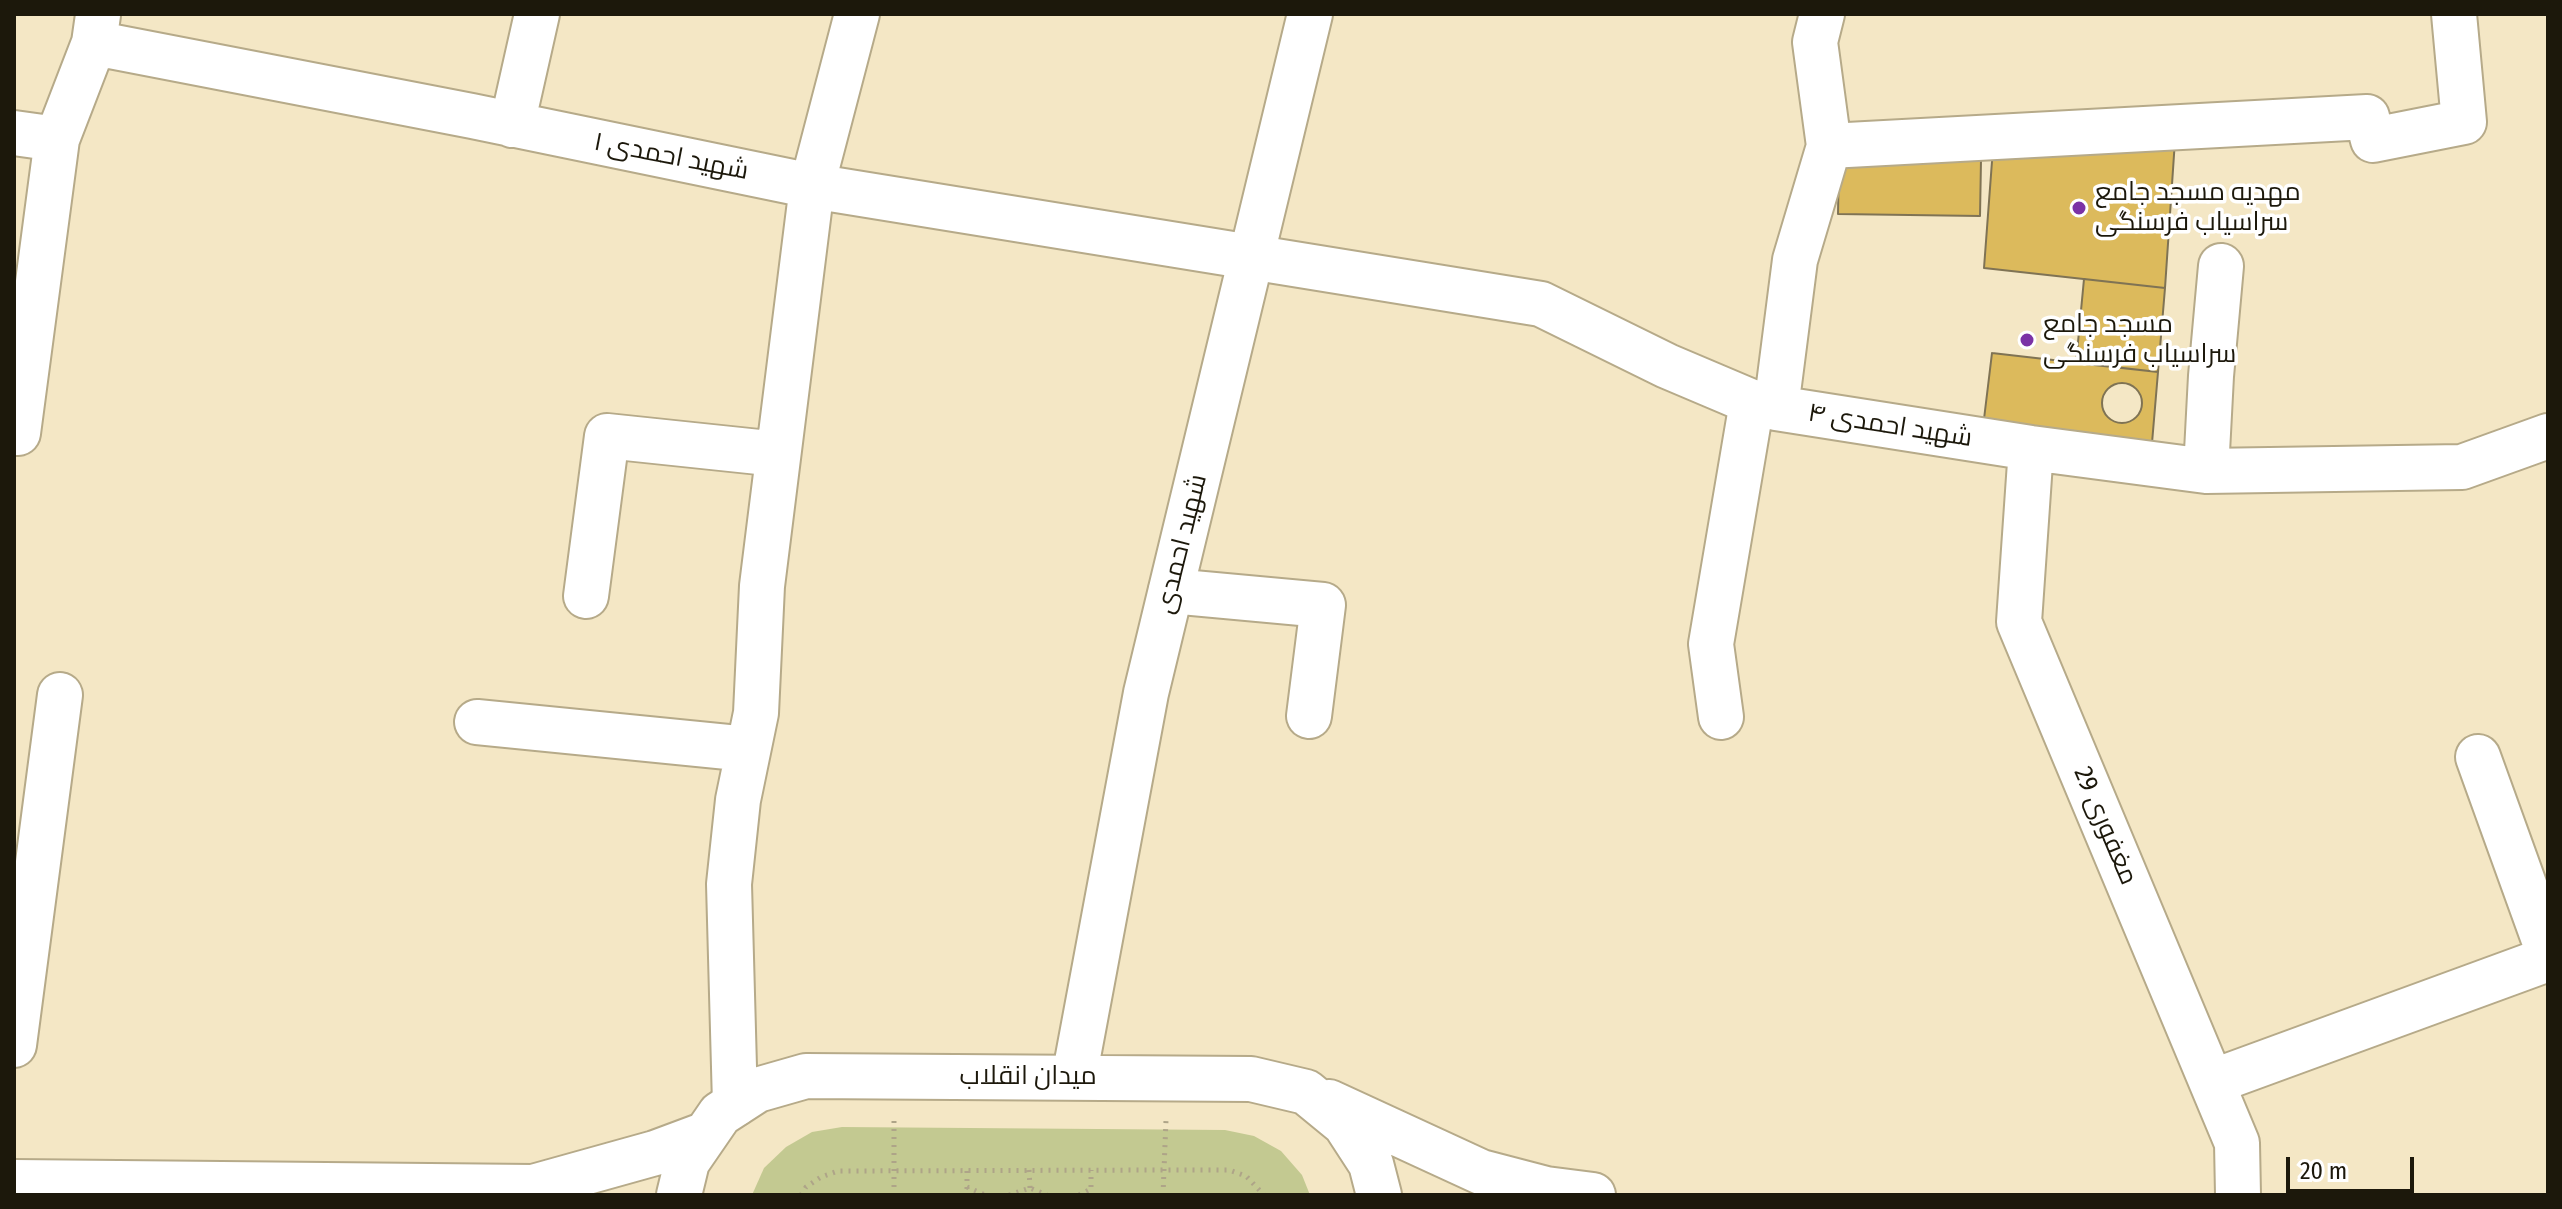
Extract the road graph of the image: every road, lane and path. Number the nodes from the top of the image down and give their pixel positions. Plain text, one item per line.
1 (537, 14) edge
2 (857, 14) edge
3 (1310, 14) edge
4 (1822, 14) edge
5 (2454, 14) edge
6 (96, 28) edge
7 (512, 125) junction
8 (14, 133) edge
9 (57, 139) junction
10 (1829, 146) junction
11 (812, 186) junction
12 (1251, 259) junction
13 (2221, 266) dead end
14 (1764, 405) junction
15 (18, 433) dead end
16 (2548, 436) edge
17 (2031, 448) junction
18 (778, 454) junction
19 (2206, 471) junction
20 (1171, 591) junction
21 (586, 596) dead end
22 (60, 695) dead end
23 (1309, 716) dead end
24 (1721, 717) dead end
25 (477, 722) dead end
26 (748, 749) junction
27 (2478, 757) dead end
28 (2545, 937) edge
29 (14, 1045) edge
30 (1074, 1078) junction
31 (2212, 1082) junction
32 (1306, 1092) junction
33 (720, 1119) junction
34 (894, 1128) dead end
35 (1166, 1129) dead end
36 (1029, 1170) junction
37 (1091, 1170) junction
38 (1165, 1170) junction
39 (894, 1171) junction
40 (967, 1171) junction
41 (14, 1182) edge
42 (967, 1186) junction
43 (1030, 1188) junction
44 (1091, 1192) edge
45 (679, 1195) edge
46 (801, 1195) edge
47 (894, 1195) edge
48 (967, 1195) edge
49 (985, 1195) edge
50 (1009, 1195) edge
51 (1047, 1195) edge
52 (1079, 1195) edge
53 (1163, 1195) edge
54 (1264, 1195) edge
55 (1379, 1195) edge
56 (1593, 1195) edge
57 (2238, 1195) edge

1 - 7 street
2 - 11 street
3 - 12 street, شهید احمدی
4 - 10 street
5 - 10 street
6 - 7 street, شهید احمدی ۱
6 - 9 street
7 - 11 street, شهید احمدی ۱
8 - 9 street
9 - 15 street
10 - 14 street
11 - 12 street, شهید احمدی ۱
11 - 18 street
12 - 14 street, شهید احمدی ۴
12 - 20 street, شهید احمدی
13 - 19 street
14 - 17 street, شهید احمدی ۴
14 - 24 street
16 - 19 street, شهید احمدی ۴
17 - 19 street, شهید احمدی ۴
17 - 31 street, مغفوری 29
18 - 21 street
18 - 26 street
20 - 23 street
20 - 30 street, شهید احمدی
22 - 29 street
25 - 26 street
26 - 33 street
27 - 28 street
28 - 31 street
30 - 32 street, میدان انقلاب
30 - 33 street, میدان انقلاب
31 - 57 street, مغفوری 29
32 - 55 street, میدان انقلاب
32 - 56 street
33 - 41 street, میدان انقلاب
33 - 45 street
34 - 39 path
35 - 38 path
36 - 37 path
36 - 40 path
36 - 43 path
37 - 38 path
37 - 44 path
38 - 53 path
38 - 54 path
39 - 40 path
39 - 46 path
39 - 47 path
40 - 42 path
42 - 48 path
42 - 49 path
43 - 50 path
43 - 51 path
44 - 52 path

